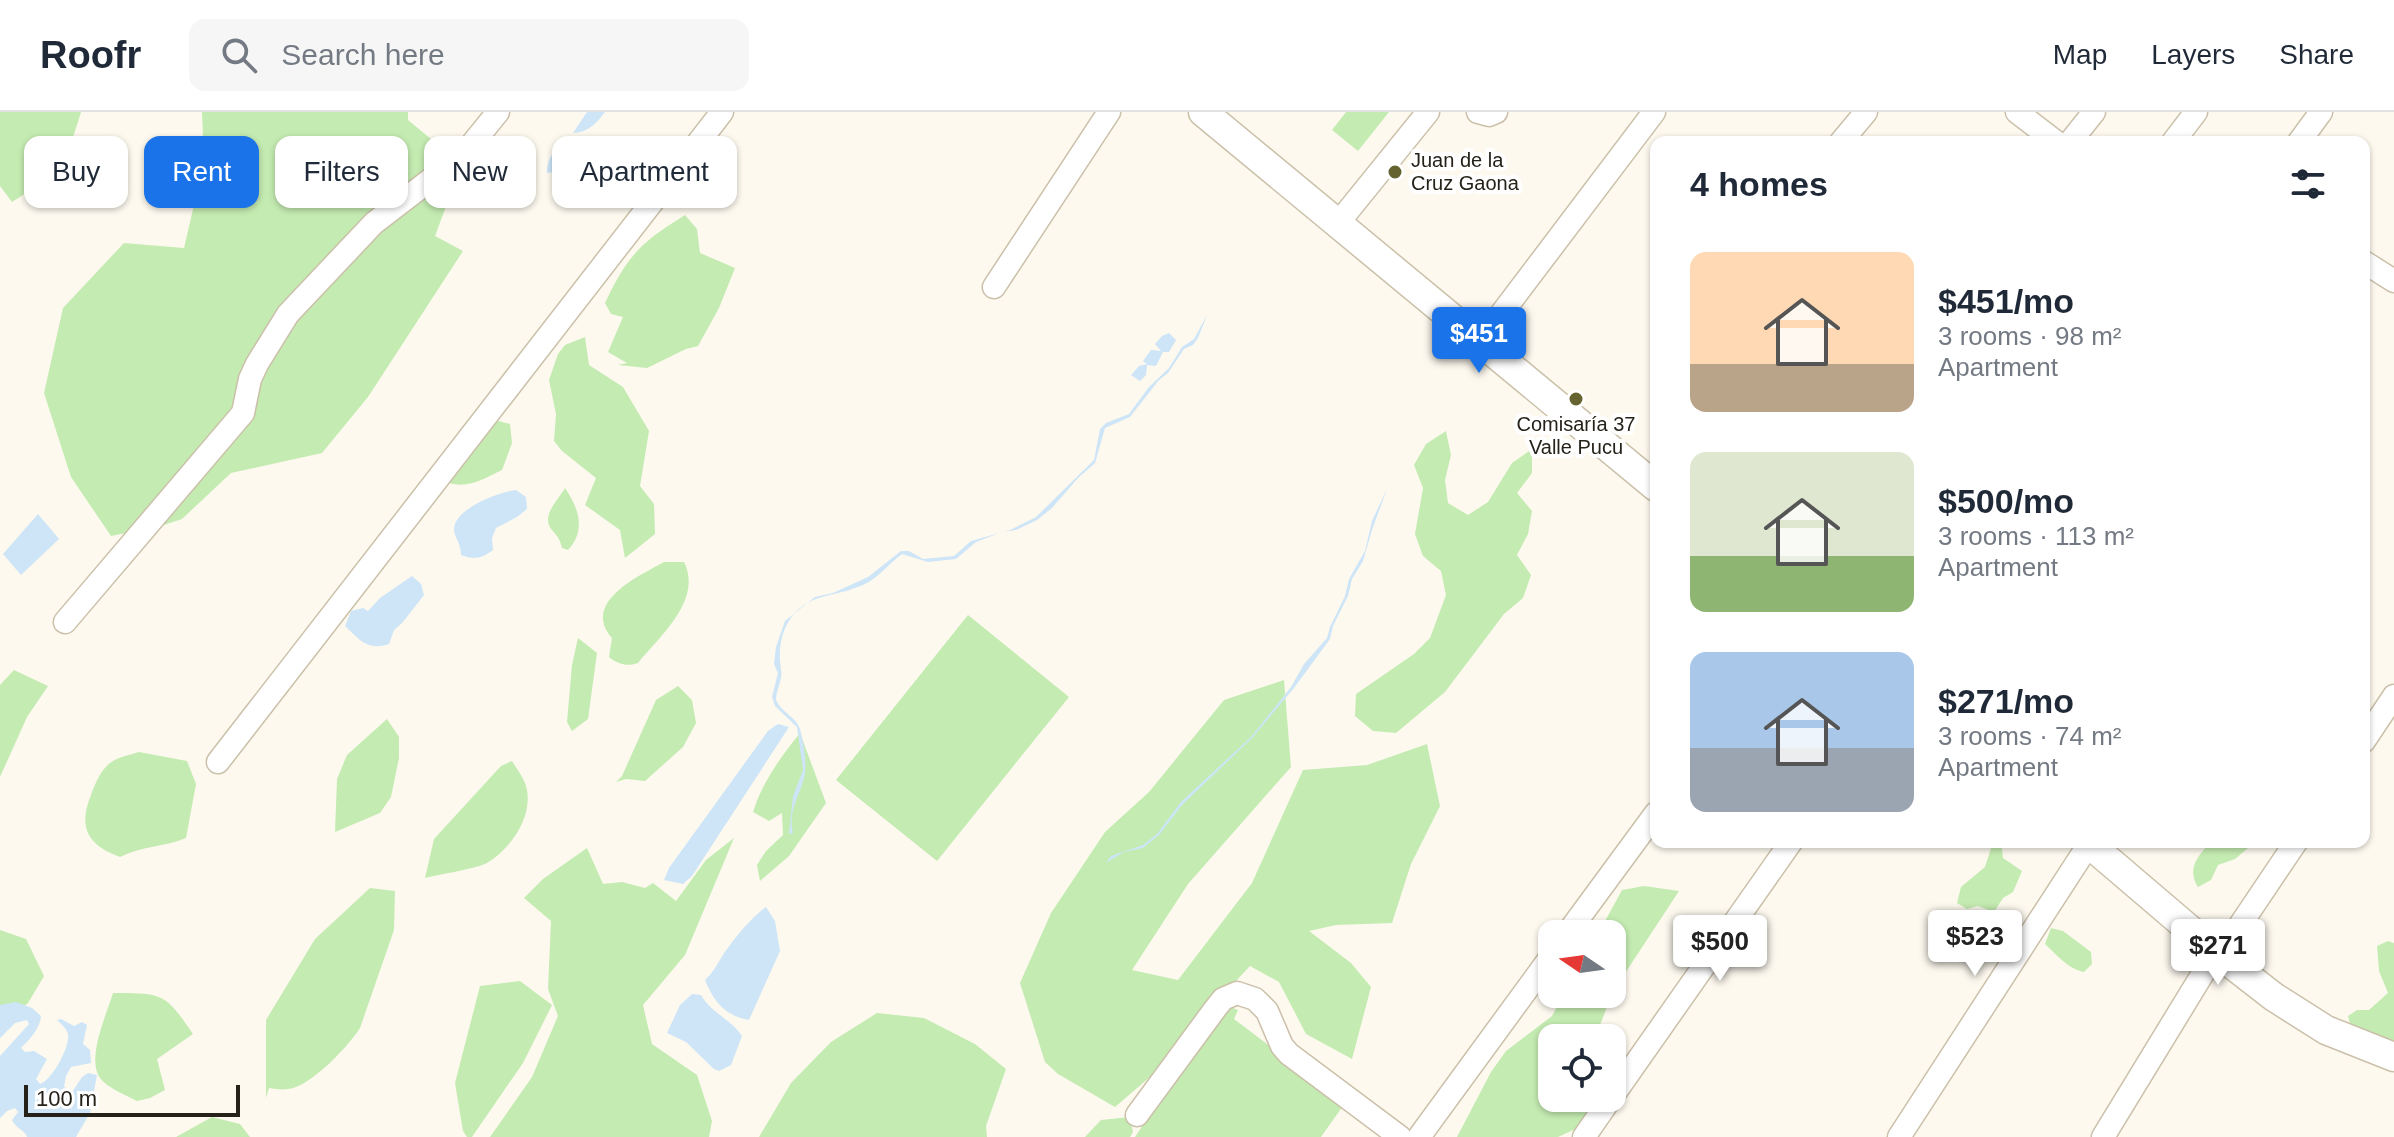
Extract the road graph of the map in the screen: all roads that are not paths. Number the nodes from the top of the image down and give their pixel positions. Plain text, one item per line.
1 (498, 112) edge
2 (722, 112) edge
3 (1109, 112) edge
4 (1203, 112) edge
5 (1428, 112) edge
6 (1478, 112) edge
7 (1496, 112) edge
8 (1654, 112) edge
9 (1866, 112) edge
10 (2017, 112) edge
11 (2094, 112) edge
12 (2196, 112) edge
13 (2321, 112) edge
14 (1846, 136) edge
15 (2048, 136) edge
16 (2075, 136) edge
17 (2178, 136) edge
18 (2303, 136) edge
19 (1339, 222) junction
20 (2370, 266) edge
21 (2394, 281) edge
22 (994, 287) dead end
23 (1480, 342) junction
24 (1650, 482) edge
25 (65, 622) dead end
26 (2394, 696) edge
27 (2370, 732) edge
28 (218, 762) dead end
29 (1650, 821) edge
30 (1787, 848) edge
31 (2085, 848) edge
32 (2094, 848) edge
33 (2292, 848) edge
34 (1577, 920) edge
35 (2218, 953) junction
36 (1538, 974) edge
37 (2394, 1057) edge
38 (1626, 1077) edge
39 (1602, 1112) edge
40 (1137, 1115) dead end
41 (1400, 1137) edge
42 (1419, 1137) edge
43 (1584, 1137) edge
44 (1899, 1137) edge
45 (2103, 1137) edge

1 - 25 street
2 - 28 street
3 - 22 street
4 - 19 main road
5 - 19 street
6 - 7 street
8 - 23 street
9 - 14 street
10 - 15 street
11 - 16 street
12 - 17 street
13 - 18 street
19 - 23 main road
20 - 21 street
23 - 24 main road
26 - 27 street
29 - 34 street
30 - 38 street
31 - 44 street
32 - 35 main road
33 - 35 street
35 - 37 main road
35 - 45 street
36 - 42 street
39 - 43 street
40 - 41 street

